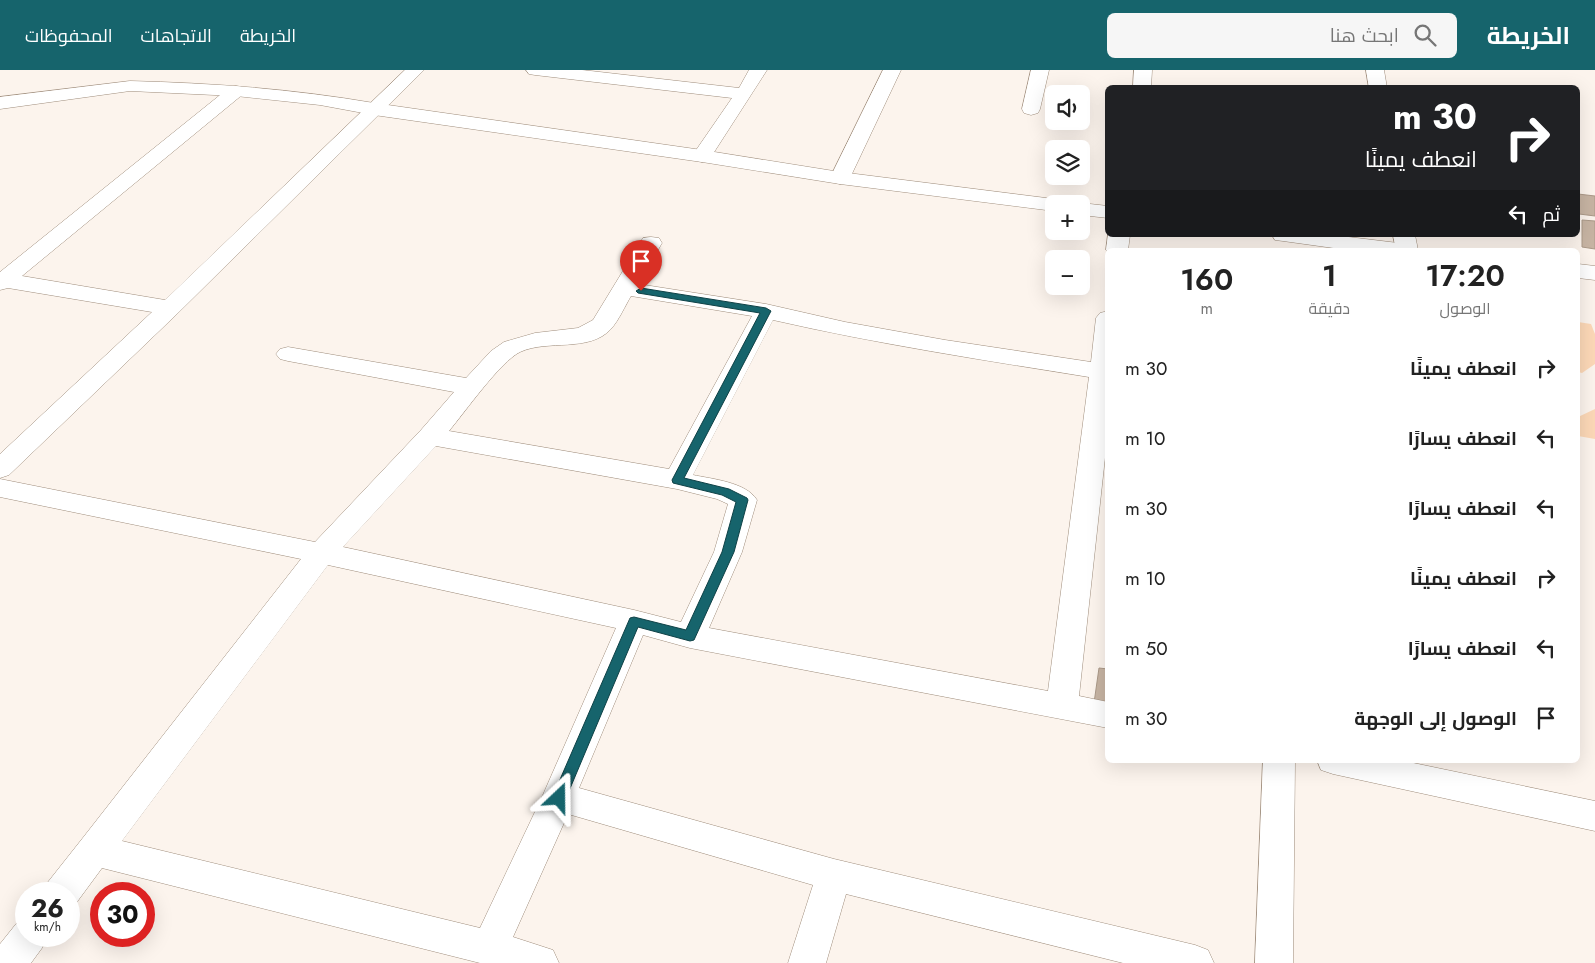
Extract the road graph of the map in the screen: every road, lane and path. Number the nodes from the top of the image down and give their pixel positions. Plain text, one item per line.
1 (415, 70) edge
2 (535, 70) edge
3 (758, 70) edge
4 (892, 70) edge
5 (1040, 70) edge
6 (1143, 70) edge
7 (1375, 70) edge
8 (593, 74) edge
9 (1142, 85) edge
10 (1378, 85) edge
11 (236, 90) junction
12 (744, 94) junction
13 (0, 103) edge
14 (1031, 108) dead end
15 (374, 109) junction
16 (702, 156) junction
17 (840, 178) junction
18 (1045, 204) edge
19 (1090, 210) edge
20 (1105, 212) edge
21 (1298, 237) edge
22 (651, 243) dead end
23 (1383, 248) edge
24 (1580, 271) edge
25 (1595, 273) edge
26 (2, 282) edge
27 (623, 288) junction
28 (170, 308) junction
29 (766, 311) junction
30 (1105, 338) edge
31 (288, 354) dead end
32 (1100, 371) junction
33 (472, 387) junction
34 (430, 436) junction
35 (0, 469) edge
36 (677, 480) junction
37 (0, 488) edge
38 (321, 553) junction
39 (634, 621) junction
40 (690, 636) junction
41 (1062, 706) junction
42 (1105, 714) edge
43 (1278, 763) edge
44 (1347, 763) edge
45 (559, 798) junction
46 (1595, 816) edge
47 (94, 850) junction
48 (834, 875) junction
49 (70, 882) edge
50 (20, 947) edge
51 (490, 948) junction
52 (8, 963) edge
53 (540, 963) edge
54 (807, 963) edge
55 (1195, 963) edge
56 (1274, 963) edge

1 - 15 street
2 - 8 street
3 - 12 street
4 - 17 street
5 - 14 street
6 - 9 street
7 - 10 street
8 - 12 street
11 - 13 street
11 - 15 street
11 - 26 street
12 - 16 street
15 - 16 street
15 - 28 street
16 - 17 street
17 - 18 street
19 - 20 street
21 - 23 street
22 - 27 street
24 - 25 street
26 - 28 street
27 - 29 street
27 - 33 street
28 - 35 street
29 - 32 street
29 - 36 street
30 - 32 street
31 - 33 street
32 - 41 street
33 - 34 street
34 - 36 street
34 - 38 street
36 - 40 street
37 - 38 street
38 - 39 street
38 - 47 street
39 - 40 street
39 - 45 street
40 - 41 street
41 - 42 street
43 - 56 street
44 - 46 street
45 - 48 street
45 - 51 street
47 - 49 street
47 - 51 street
48 - 54 street
48 - 55 street
50 - 52 street
51 - 53 street

